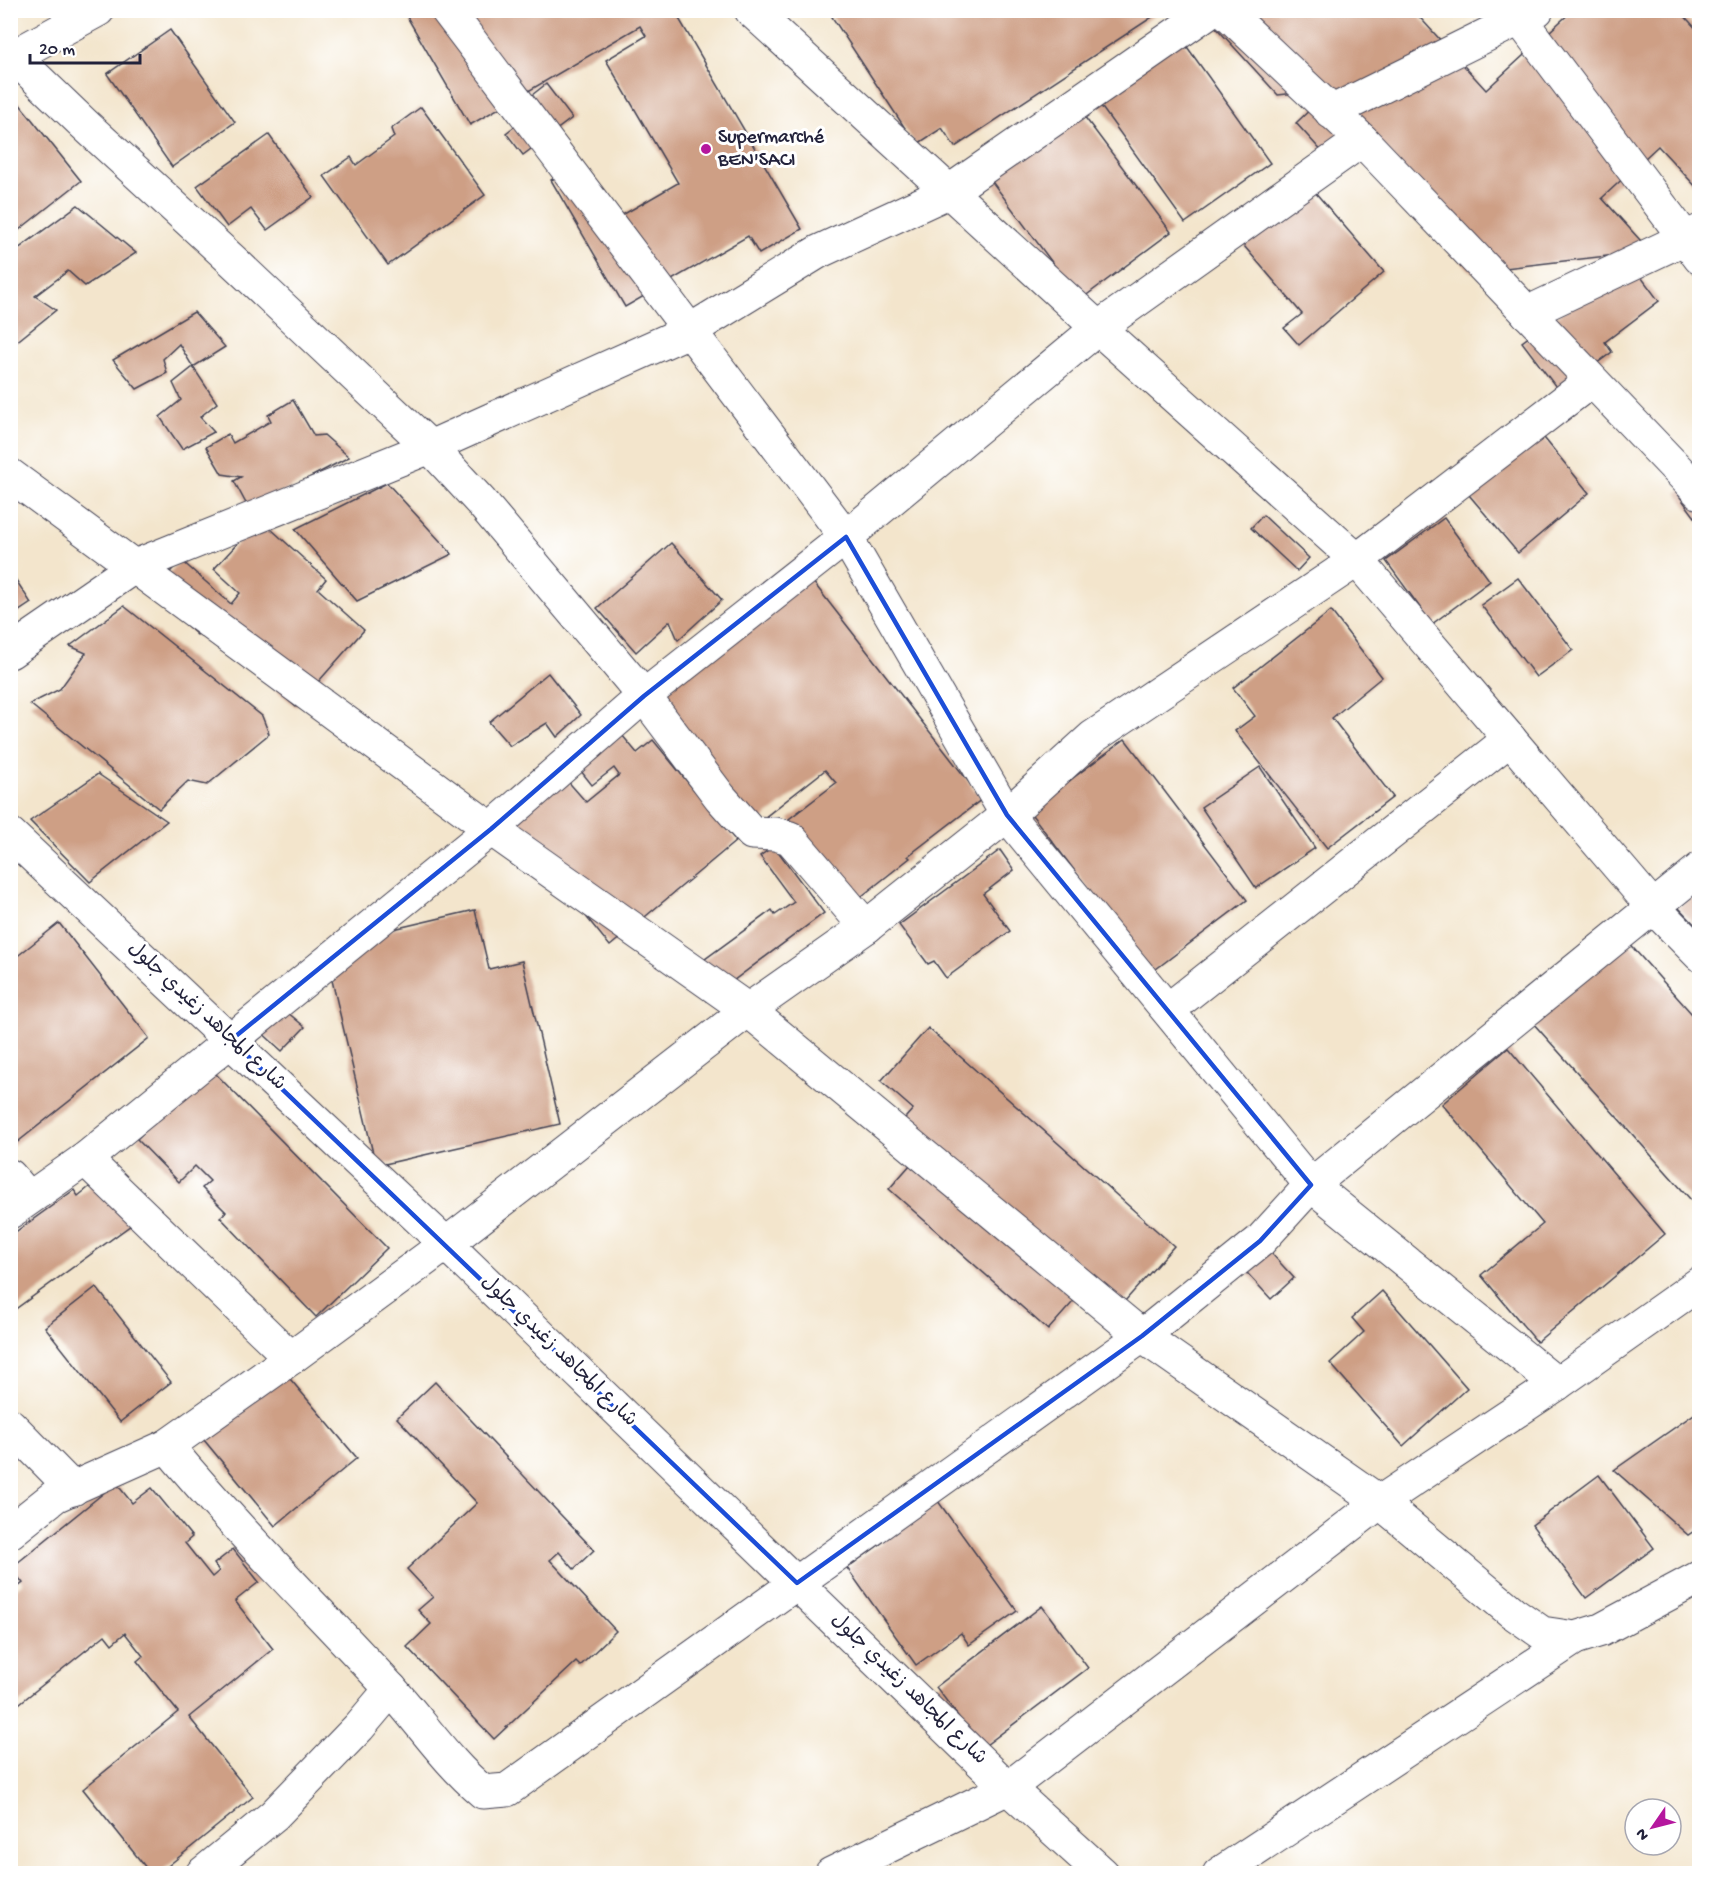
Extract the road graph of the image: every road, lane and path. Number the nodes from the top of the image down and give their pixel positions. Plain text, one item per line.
1 (98, 10) edge
2 (447, 10) edge
3 (1211, 10) edge
4 (1224, 10) edge
5 (756, 12) edge
6 (1523, 13) edge
7 (12, 55) edge
8 (1331, 112) junction
9 (1362, 140) junction
10 (950, 191) junction
11 (1694, 242) edge
12 (1527, 313) junction
13 (1098, 328) junction
14 (691, 330) junction
15 (1591, 381) junction
16 (430, 447) junction
17 (10, 475) edge
18 (1700, 493) edge
19 (846, 537) junction
20 (1357, 560) junction
21 (135, 566) junction
22 (10, 652) edge
23 (644, 696) junction
24 (1510, 739) junction
25 (1007, 815) junction
26 (491, 829) junction
27 (10, 834) edge
28 (1700, 868) edge
29 (1653, 907) junction
30 (866, 927) junction
31 (1700, 955) edge
32 (748, 1010) junction
33 (1168, 1010) junction
34 (231, 1040) junction
35 (85, 1159) junction
36 (1311, 1185) junction
37 (17, 1195) edge
38 (446, 1244) junction
39 (1700, 1283) edge
40 (1142, 1336) junction
41 (291, 1358) junction
42 (1557, 1384) junction
43 (10, 1425) edge
44 (167, 1446) junction
45 (73, 1488) junction
46 (1380, 1502) junction
47 (10, 1532) edge
48 (1700, 1577) edge
49 (797, 1583) junction
50 (1575, 1638) junction
51 (391, 1689) junction
52 (1008, 1788) junction
53 (202, 1874) edge
54 (831, 1874) edge
55 (1103, 1874) edge
56 (1219, 1874) edge

1 - 7 street
2 - 14 street
3 - 10 street
4 - 8 street
5 - 10 street
6 - 8 street
6 - 11 street
7 - 16 street
8 - 9 street
9 - 12 street
9 - 13 street
10 - 13 street
10 - 14 street
11 - 12 street
12 - 15 street
13 - 19 street
13 - 20 street
14 - 16 street
14 - 19 street
15 - 18 street
15 - 20 street
16 - 21 street
16 - 23 street
17 - 21 street
19 - 23 street
19 - 25 street
20 - 24 street
20 - 25 street
21 - 22 street
21 - 26 street
23 - 26 street
23 - 30 street
24 - 29 street
24 - 33 street
25 - 30 street
25 - 33 street
26 - 32 street
26 - 34 street
27 - 34 street, شارع المجاهد زغيدي جلول
28 - 29 street
29 - 31 street
29 - 36 street
30 - 32 street
32 - 38 street
32 - 40 street
33 - 36 street
34 - 35 street
34 - 38 street, شارع المجاهد زغيدي جلول
35 - 37 street
35 - 41 street
36 - 40 street
36 - 42 street
38 - 41 street
38 - 49 street, شارع المجاهد زغيدي جلول
39 - 42 street
40 - 46 street
40 - 49 street
41 - 44 street
42 - 46 street
43 - 45 street
44 - 45 street
44 - 51 street
45 - 47 street
46 - 50 street
46 - 52 street
48 - 50 street
49 - 51 street
49 - 52 street, شارع المجاهد زغيدي جلول
50 - 56 street
51 - 53 street
52 - 54 street
52 - 55 street, شارع المجاهد زغيدي جلول

